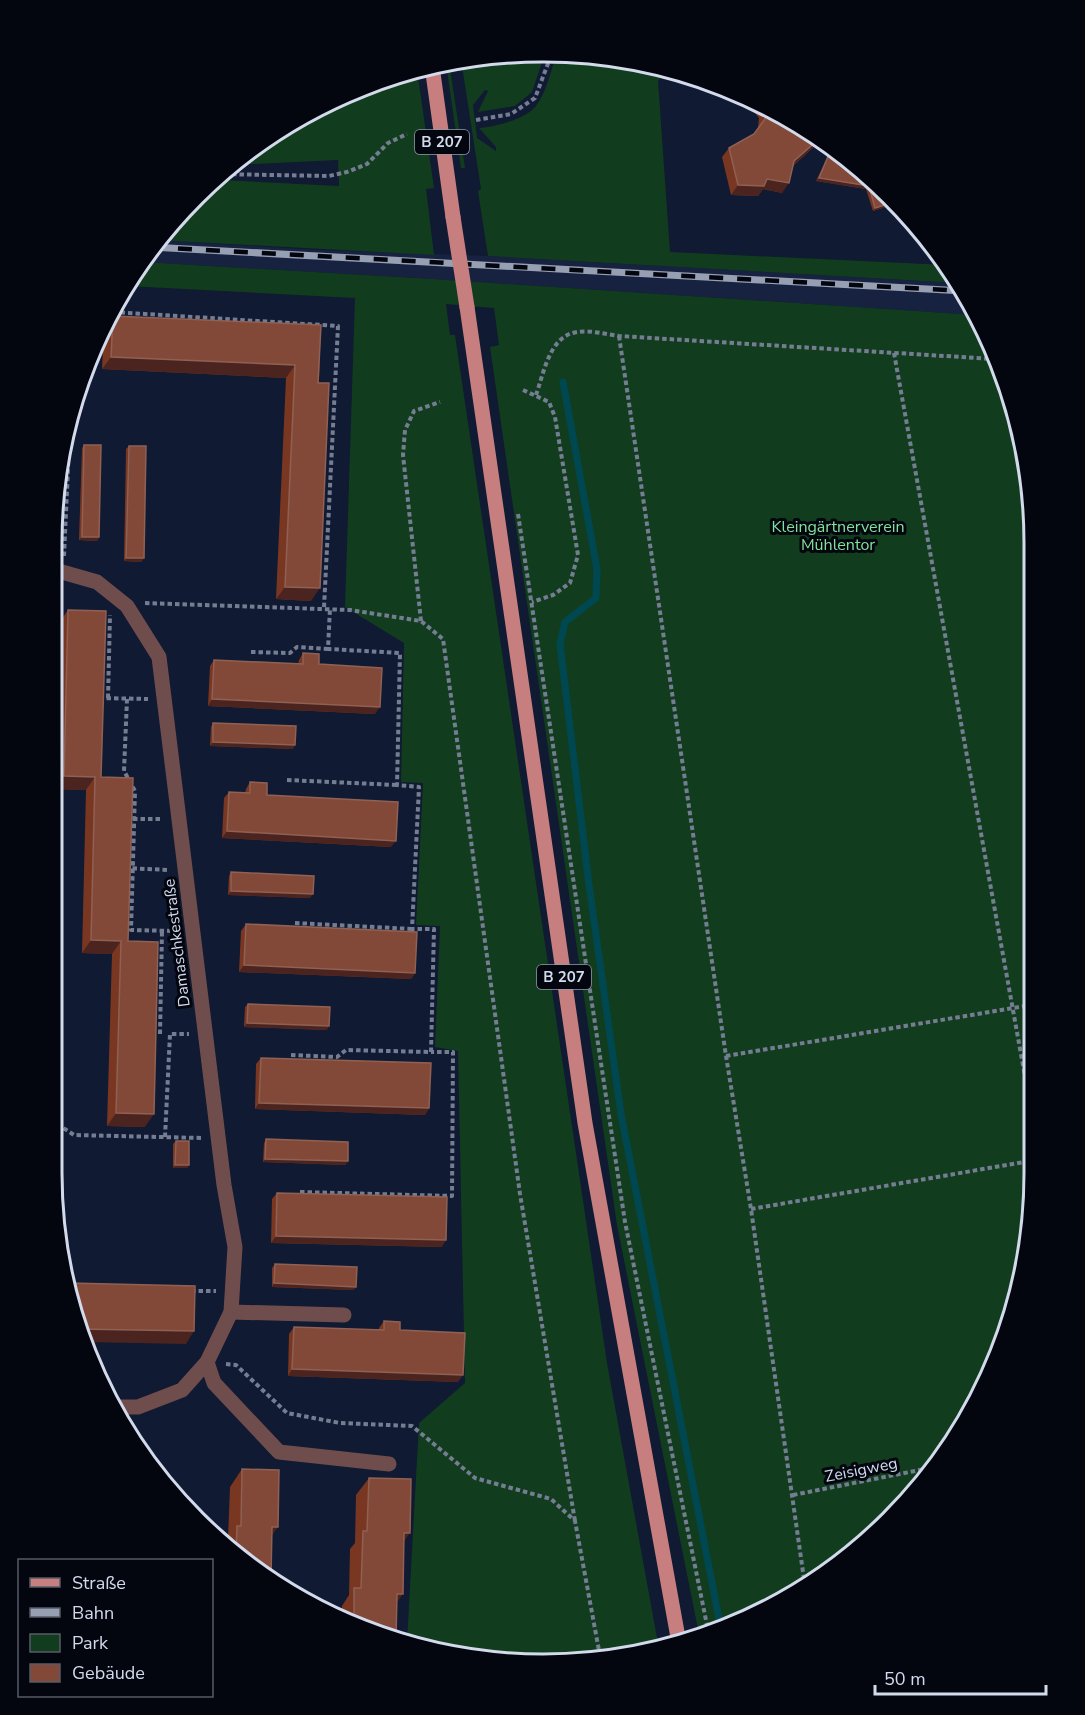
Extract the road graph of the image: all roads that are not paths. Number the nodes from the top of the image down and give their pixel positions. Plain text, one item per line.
1 (433, 75) edge
2 (62, 572) edge
3 (231, 1312) junction
4 (344, 1316) dead end
5 (207, 1362) junction
6 (123, 1407) edge
7 (389, 1464) dead end
8 (677, 1634) edge

1 - 8 main road, B 207, bridge
2 - 3 street, Damaschkestraße
3 - 4 street
3 - 5 street, Damaschkestraße
5 - 6 street, Damaschkestraße
5 - 7 street

